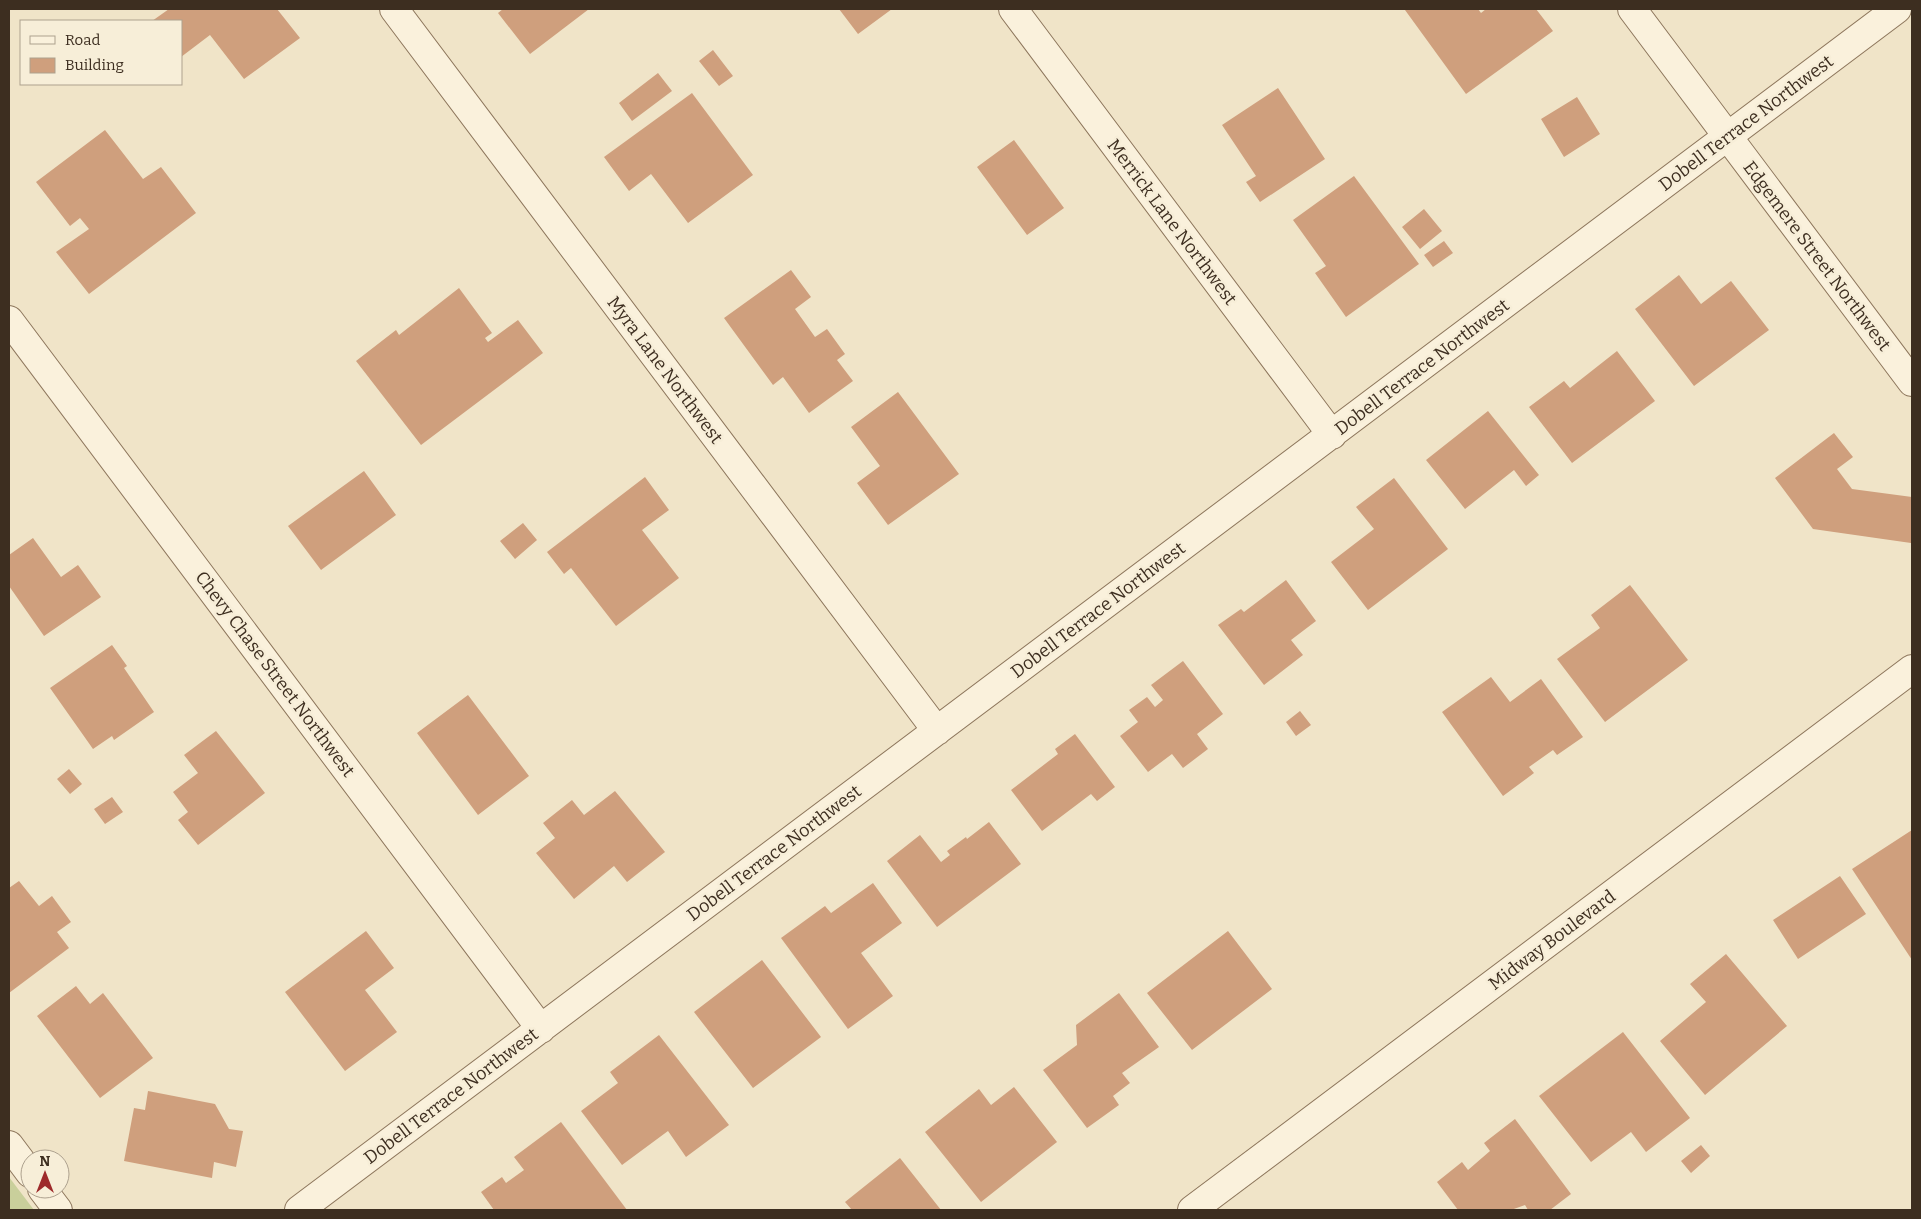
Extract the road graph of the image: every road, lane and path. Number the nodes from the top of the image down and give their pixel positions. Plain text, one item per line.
1 (394, 9) edge
2 (1012, 9) edge
3 (1632, 9) edge
4 (1897, 9) edge
5 (1728, 136) junction
6 (9, 320) edge
7 (1912, 382) edge
8 (1332, 435) junction
9 (1912, 669) edge
10 (936, 731) junction
11 (541, 1029) junction
12 (9, 1144) edge
13 (20, 1159) edge
14 (50, 1199) edge
15 (58, 1210) edge
16 (299, 1210) edge
17 (1192, 1210) edge

1 - 10 street, Myra Lane Northwest
2 - 8 street, Merrick Lane Northwest
3 - 5 street, Edgemere Street Northwest
4 - 5 street, Dobell Terrace Northwest
5 - 7 street, Edgemere Street Northwest
5 - 8 street, Dobell Terrace Northwest
6 - 11 street, Chevy Chase Street Northwest
8 - 10 street, Dobell Terrace Northwest
9 - 17 street, Midway Boulevard
10 - 11 street, Dobell Terrace Northwest
11 - 16 street, Dobell Terrace Northwest
12 - 13 street
14 - 15 street

